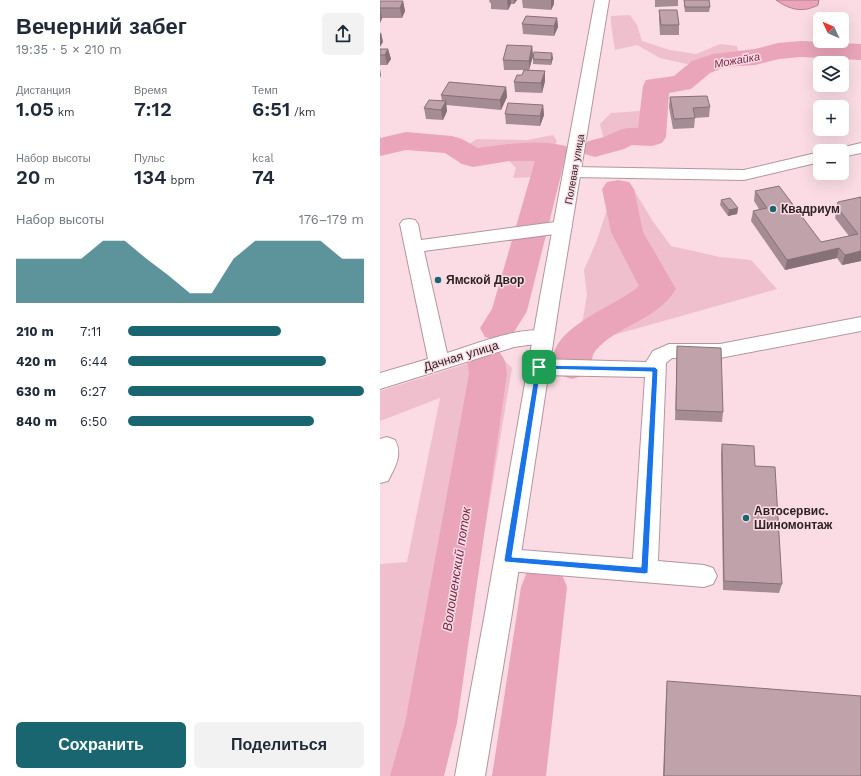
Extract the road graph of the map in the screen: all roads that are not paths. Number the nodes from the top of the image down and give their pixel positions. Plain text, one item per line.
1 (602, 0) edge
2 (861, 148) edge
3 (849, 151) edge
4 (813, 159) edge
5 (573, 172) junction
6 (409, 224) dead end
7 (563, 227) junction
8 (414, 247) junction
9 (861, 324) edge
10 (543, 337) junction
11 (439, 363) junction
12 (539, 367) junction
13 (655, 370) junction
14 (380, 380) edge
15 (387, 446) dead end
16 (380, 474) edge
17 (508, 560) junction
18 (645, 571) junction
19 (704, 576) dead end
20 (470, 776) edge

1 - 5 main road, Полевая улица
2 - 3 street
4 - 5 street
5 - 7 main road, Полевая улица
6 - 8 street
7 - 8 street
7 - 10 main road, Полевая улица
8 - 11 street
9 - 13 street
10 - 11 street, Дачная улица
10 - 12 main road, Полевая улица
11 - 14 street, Дачная улица
12 - 13 street
12 - 17 main road, Полевая улица
13 - 18 street
15 - 16 street
17 - 18 street
17 - 20 main road, Полевая улица
18 - 19 street

